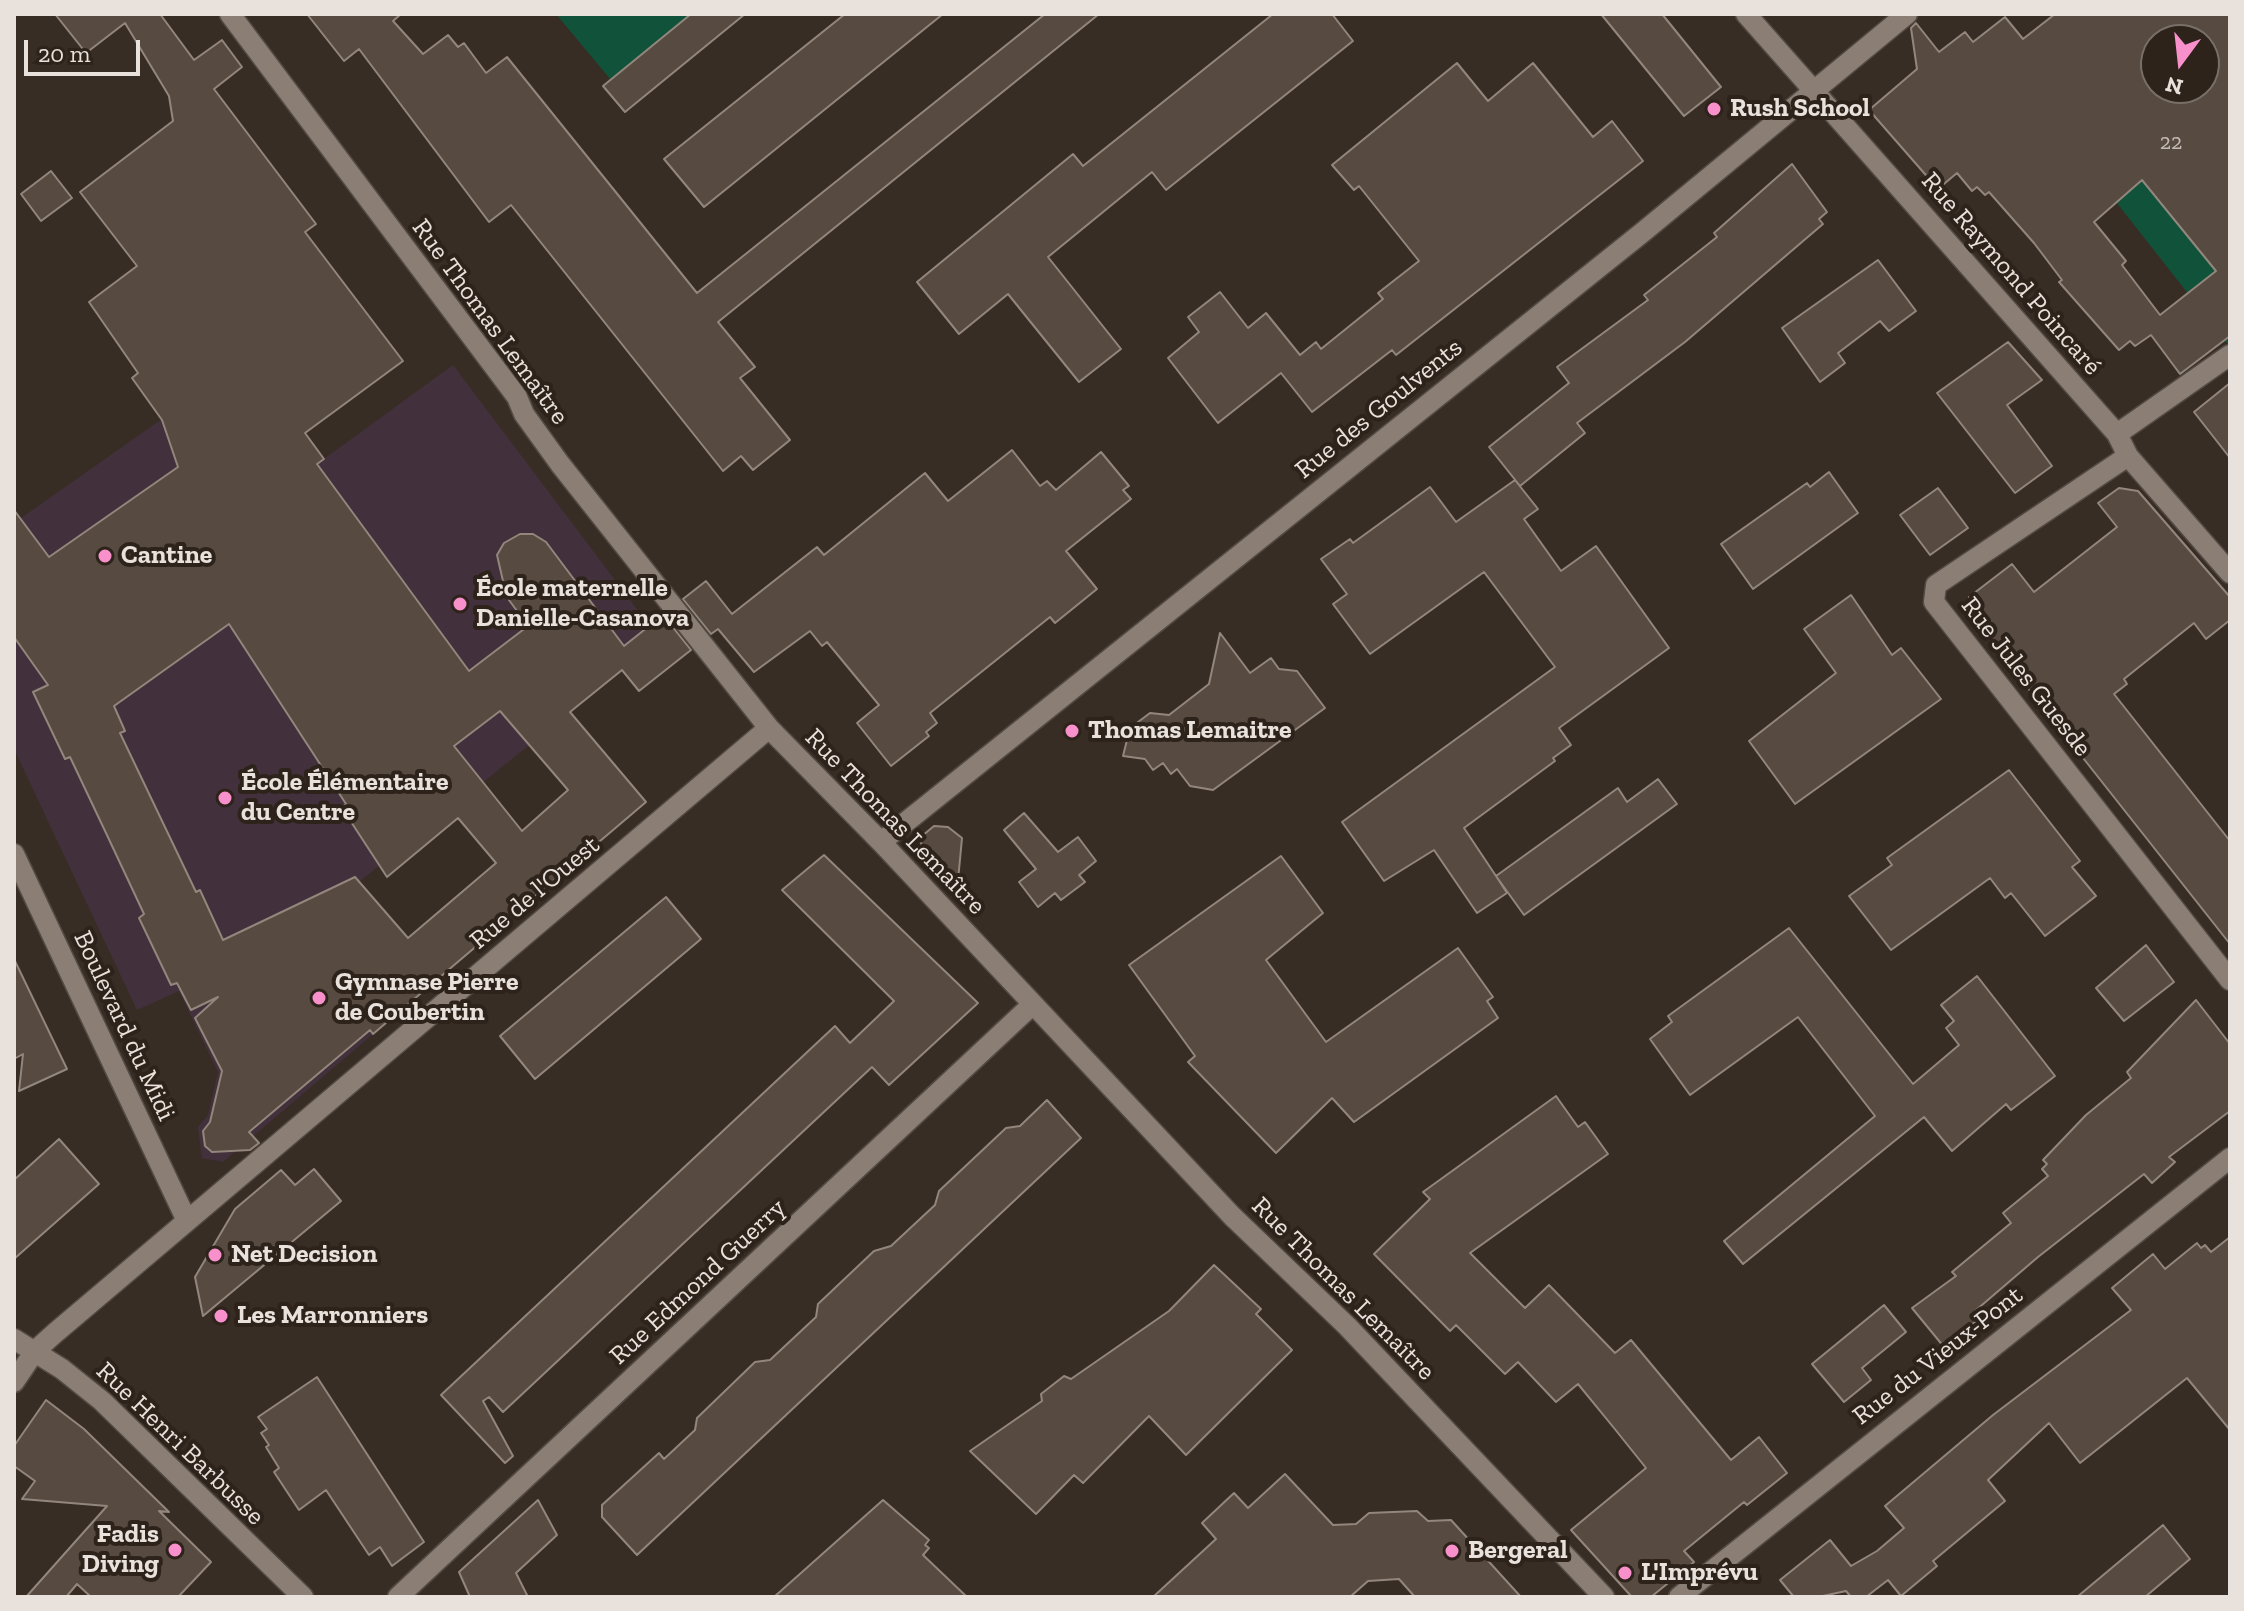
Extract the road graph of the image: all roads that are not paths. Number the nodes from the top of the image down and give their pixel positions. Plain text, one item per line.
1 (230, 14) edge
2 (1746, 14) edge
3 (1907, 14) edge
4 (1813, 90) junction
5 (2230, 355) edge
6 (2117, 434) junction
7 (2128, 456) junction
8 (2230, 573) edge
9 (769, 728) junction
10 (881, 842) junction
11 (14, 854) edge
12 (2230, 980) edge
13 (1033, 1004) junction
14 (2230, 1158) edge
15 (187, 1221) junction
16 (14, 1339) edge
17 (35, 1351) junction
18 (14, 1382) edge
19 (303, 1597) edge
20 (398, 1597) edge
21 (1604, 1597) edge
22 (1679, 1597) edge

1 - 9 street, Rue Thomas Lemaître
2 - 4 street, Rue Raymond Poincaré
3 - 4 street, Rue des Goulvents
4 - 6 street, Rue Raymond Poincaré
4 - 10 street, Rue des Goulvents
5 - 6 street
6 - 7 street, Rue Raymond Poincaré
7 - 8 street, Rue Raymond Poincaré
7 - 12 street, Rue Jules Guesde
9 - 10 street, Rue Thomas Lemaître
9 - 15 street, Rue de l'Ouest
10 - 13 street, Rue Thomas Lemaître
11 - 15 street, Boulevard du Midi
13 - 20 street, Rue Edmond Guerry
13 - 21 street, Rue Thomas Lemaître
14 - 22 street, Rue du Vieux-Pont
15 - 17 street, Rue de l'Ouest
16 - 17 street, Rue Henri Barbusse
17 - 18 street, Rue de l'Ouest
17 - 19 street, Rue Henri Barbusse

